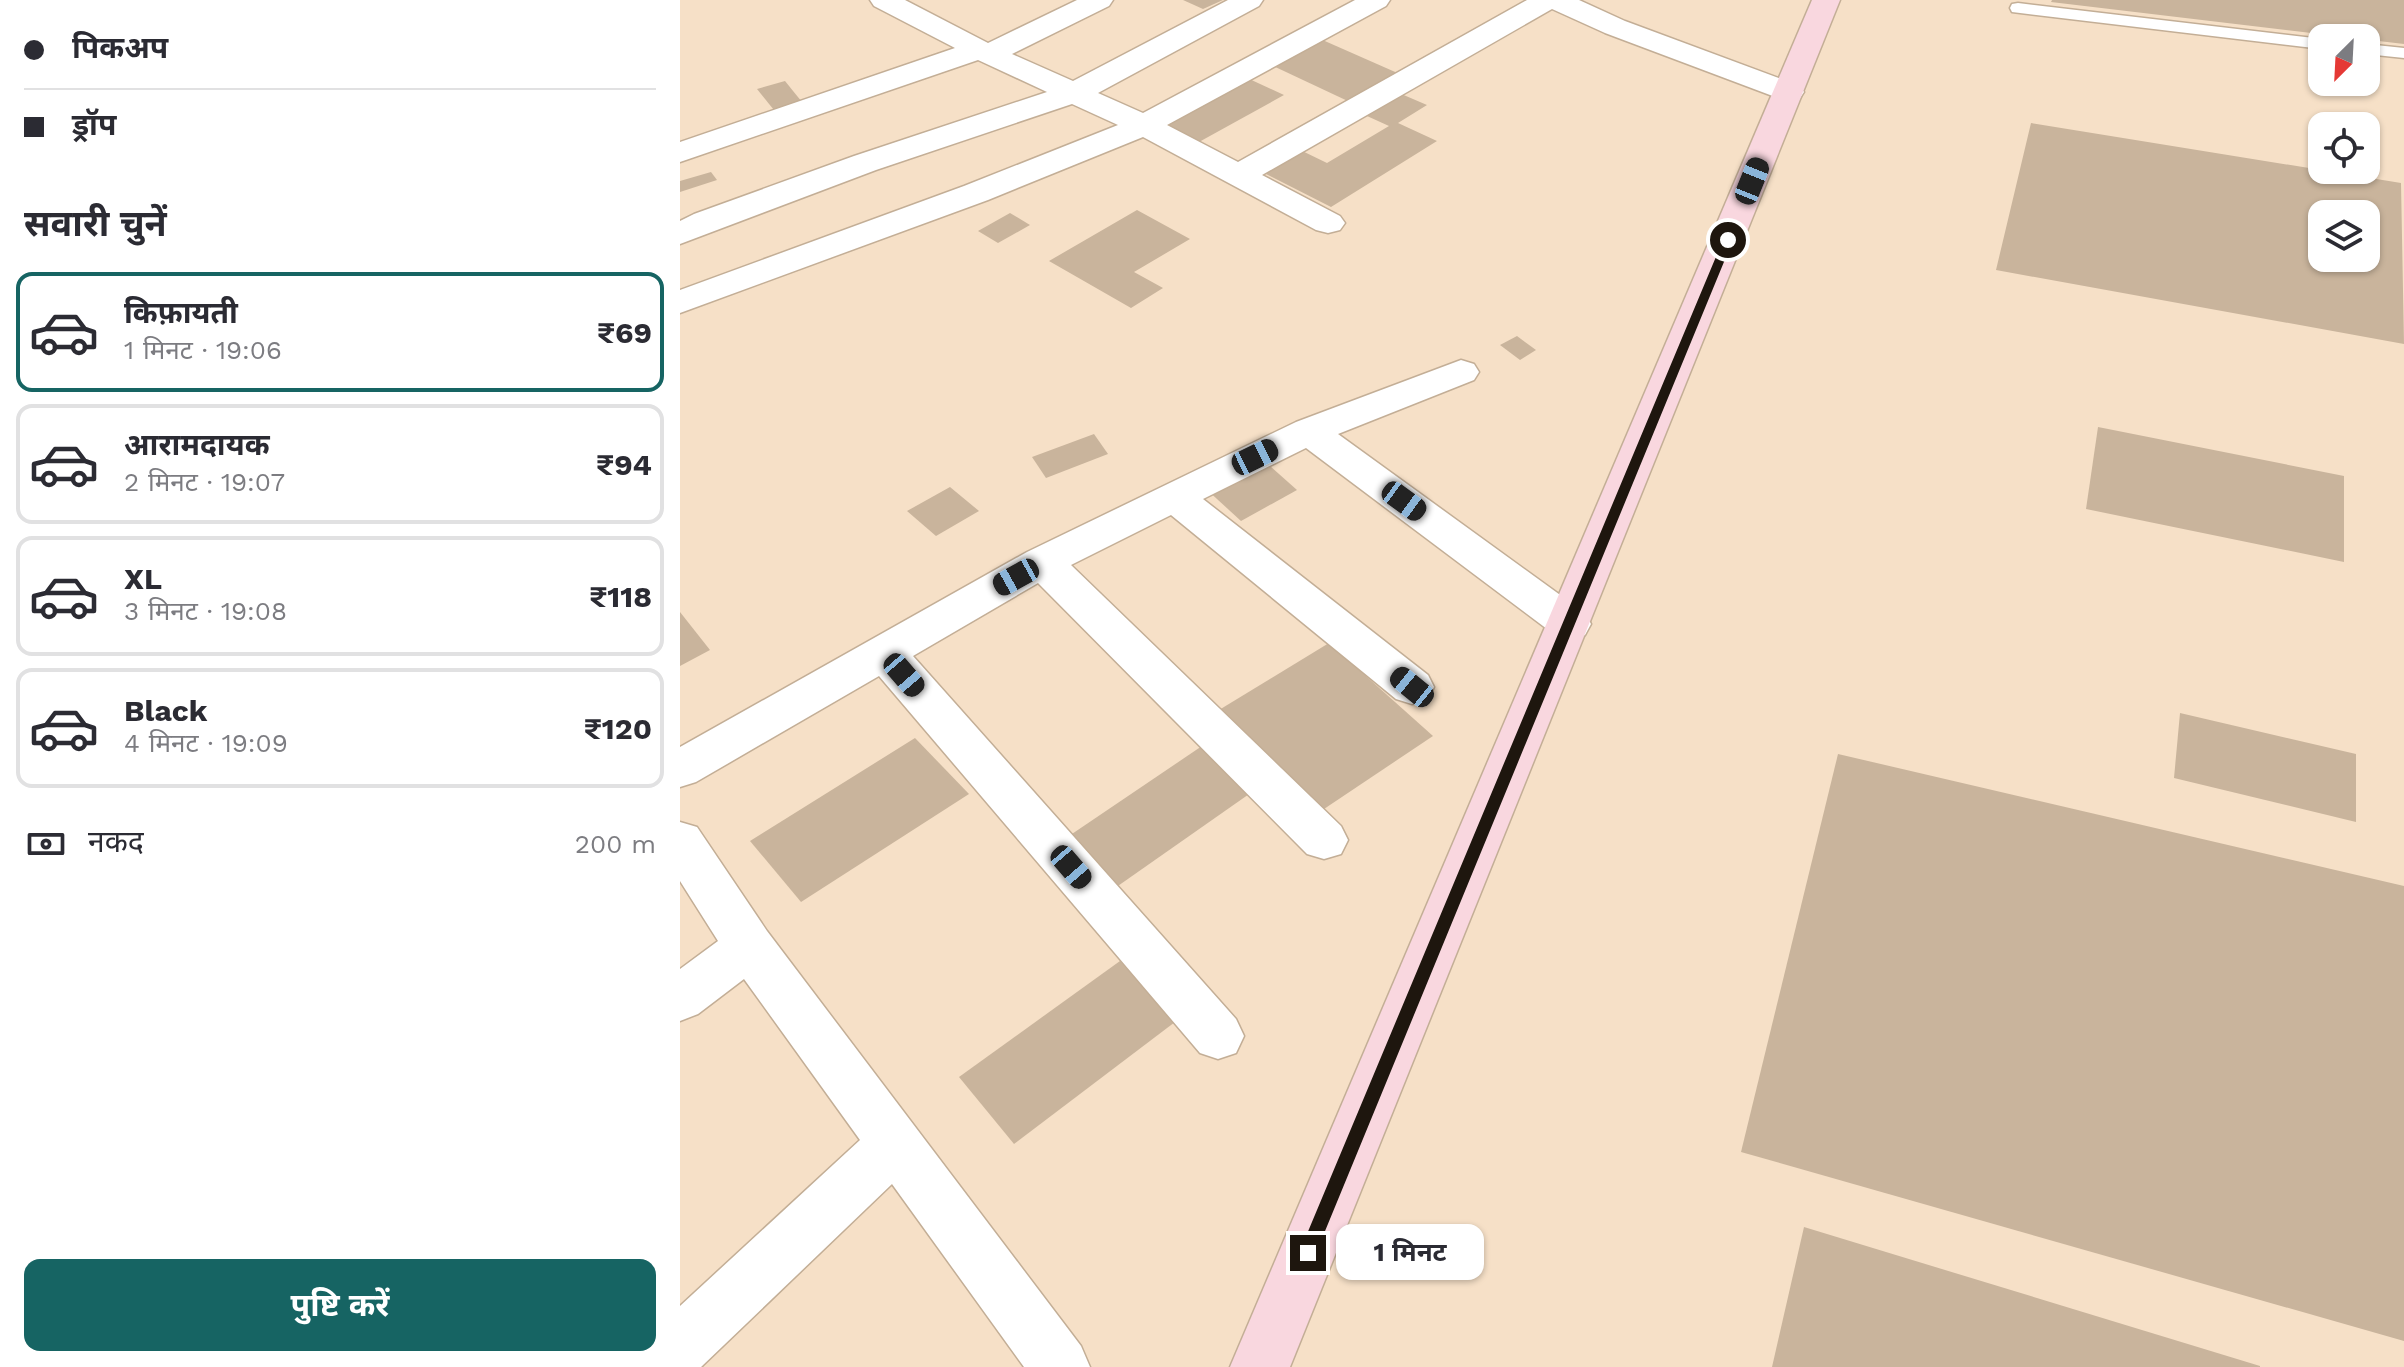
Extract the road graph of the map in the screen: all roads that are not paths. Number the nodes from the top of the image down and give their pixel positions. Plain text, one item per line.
1 (884, 0) edge
2 (950, 0) edge
3 (1099, 0) edge
4 (1249, 0) edge
5 (1376, 0) edge
6 (1547, 0) edge
7 (1556, 0) edge
8 (1826, 0) edge
9 (2018, 8) dead end
10 (916, 16) junction
11 (2308, 42) edge
12 (2380, 50) edge
13 (984, 52) junction
14 (2404, 53) edge
15 (1789, 92) junction
16 (1074, 93) junction
17 (1144, 125) junction
18 (680, 153) edge
19 (1237, 176) junction
20 (1328, 223) dead end
21 (680, 234) edge
22 (680, 302) edge
23 (1461, 372) dead end
24 (1309, 431) junction
25 (1174, 497) junction
26 (1042, 562) junction
27 (1570, 624) junction
28 (883, 651) junction
29 (1412, 687) dead end
30 (680, 769) edge
31 (1324, 840) dead end
32 (680, 841) edge
33 (749, 946) junction
34 (680, 998) edge
35 (1218, 1036) dead end
36 (895, 1144) junction
37 (680, 1346) edge
38 (1060, 1367) edge
39 (1260, 1367) edge

1 - 10 street
2 - 10 street
3 - 13 street
4 - 16 street
5 - 17 street
6 - 19 street
7 - 15 street
8 - 15 street
9 - 11 lane
10 - 13 street
12 - 14 lane
13 - 16 street
13 - 18 street
15 - 27 street
16 - 17 street
16 - 21 street
17 - 19 street
17 - 22 street
19 - 20 street
23 - 24 street
24 - 25 street
24 - 27 street
25 - 26 street
25 - 29 street
26 - 28 street
26 - 31 street
27 - 39 street
28 - 30 street
28 - 35 street
32 - 33 street
33 - 34 street
33 - 36 street
36 - 37 street
36 - 38 street

